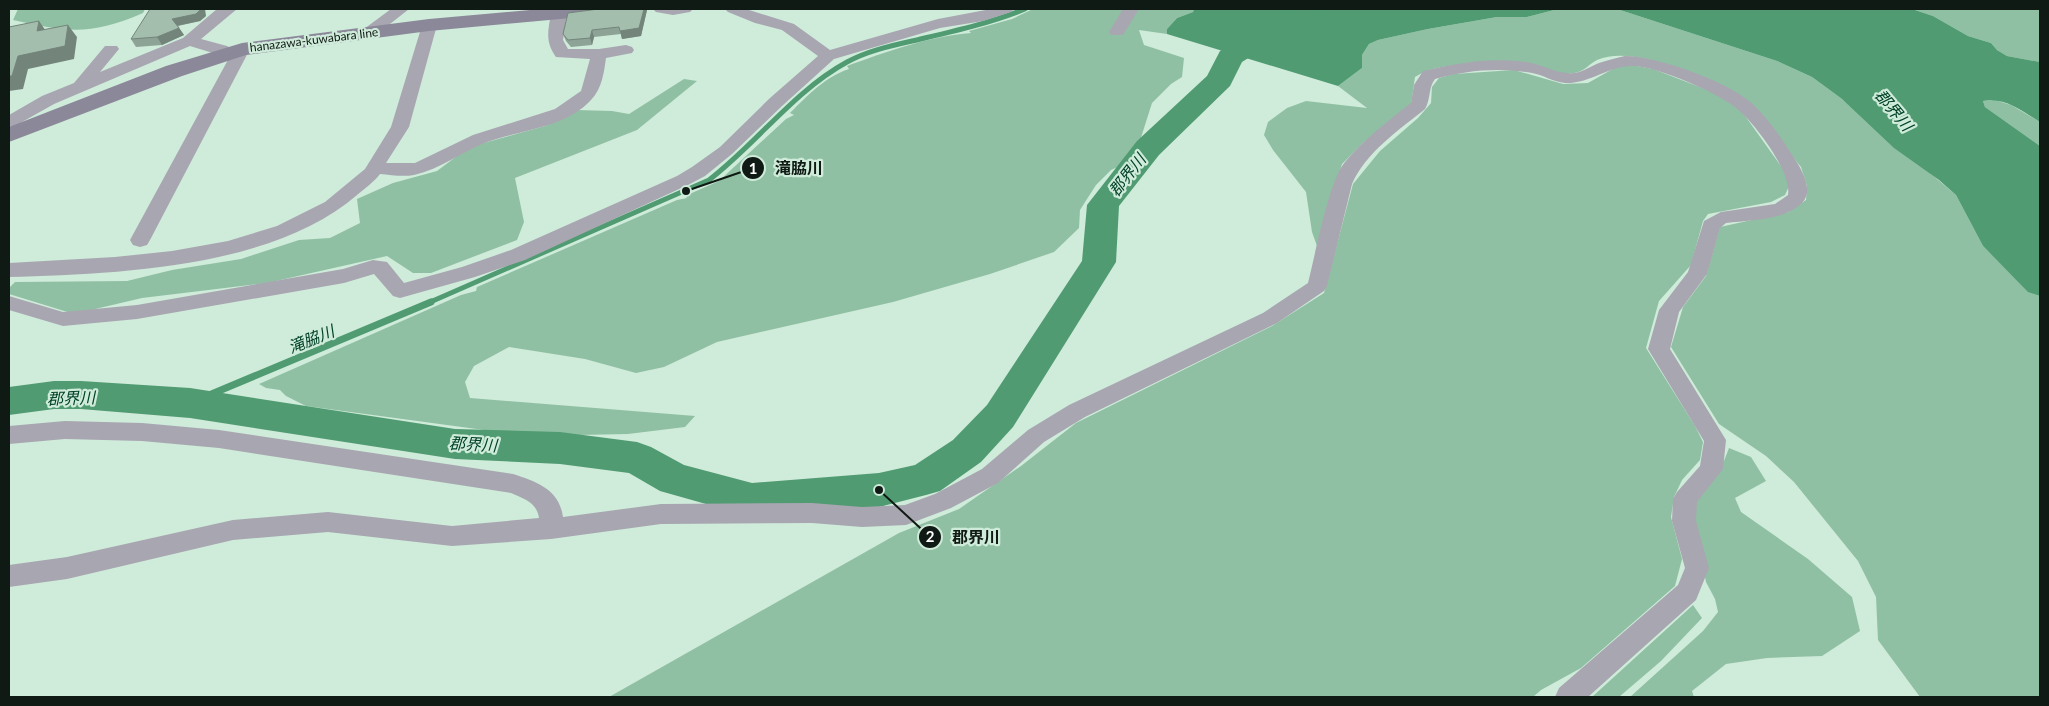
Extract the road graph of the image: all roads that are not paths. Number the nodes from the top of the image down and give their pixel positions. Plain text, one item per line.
1 (229, 9) edge
2 (401, 9) edge
3 (604, 9) edge
4 (661, 9) edge
5 (686, 9) edge
6 (733, 9) edge
7 (1006, 9) edge
8 (1131, 9) edge
9 (559, 13) junction
10 (435, 17) edge
11 (370, 32) junction
12 (1117, 32) dead end
13 (189, 41) junction
14 (111, 49) dead end
15 (626, 50) dead end
16 (235, 51) junction
17 (599, 54) junction
18 (828, 56) junction
19 (80, 87) junction
20 (9, 122) edge
21 (9, 135) edge
22 (375, 168) junction
23 (140, 240) dead end
24 (9, 270) edge
25 (9, 303) edge
26 (9, 434) edge
27 (551, 529) junction
28 (9, 576) edge
29 (1569, 697) edge

1 - 13 street
2 - 11 street
3 - 9 main road, hanazawa-kuwabara line
4 - 5 street
6 - 18 street
7 - 18 street
8 - 12 street
9 - 10 main road, hanazawa-kuwabara line
9 - 17 street
10 - 11 main road, hanazawa-kuwabara line
10 - 22 street
11 - 16 main road, hanazawa-kuwabara line
13 - 16 street
13 - 19 street
14 - 19 street
15 - 17 street
16 - 21 main road, hanazawa-kuwabara line
16 - 23 street
17 - 22 street
18 - 25 street
19 - 20 street
22 - 24 street
26 - 27 street
27 - 28 street
27 - 29 street

